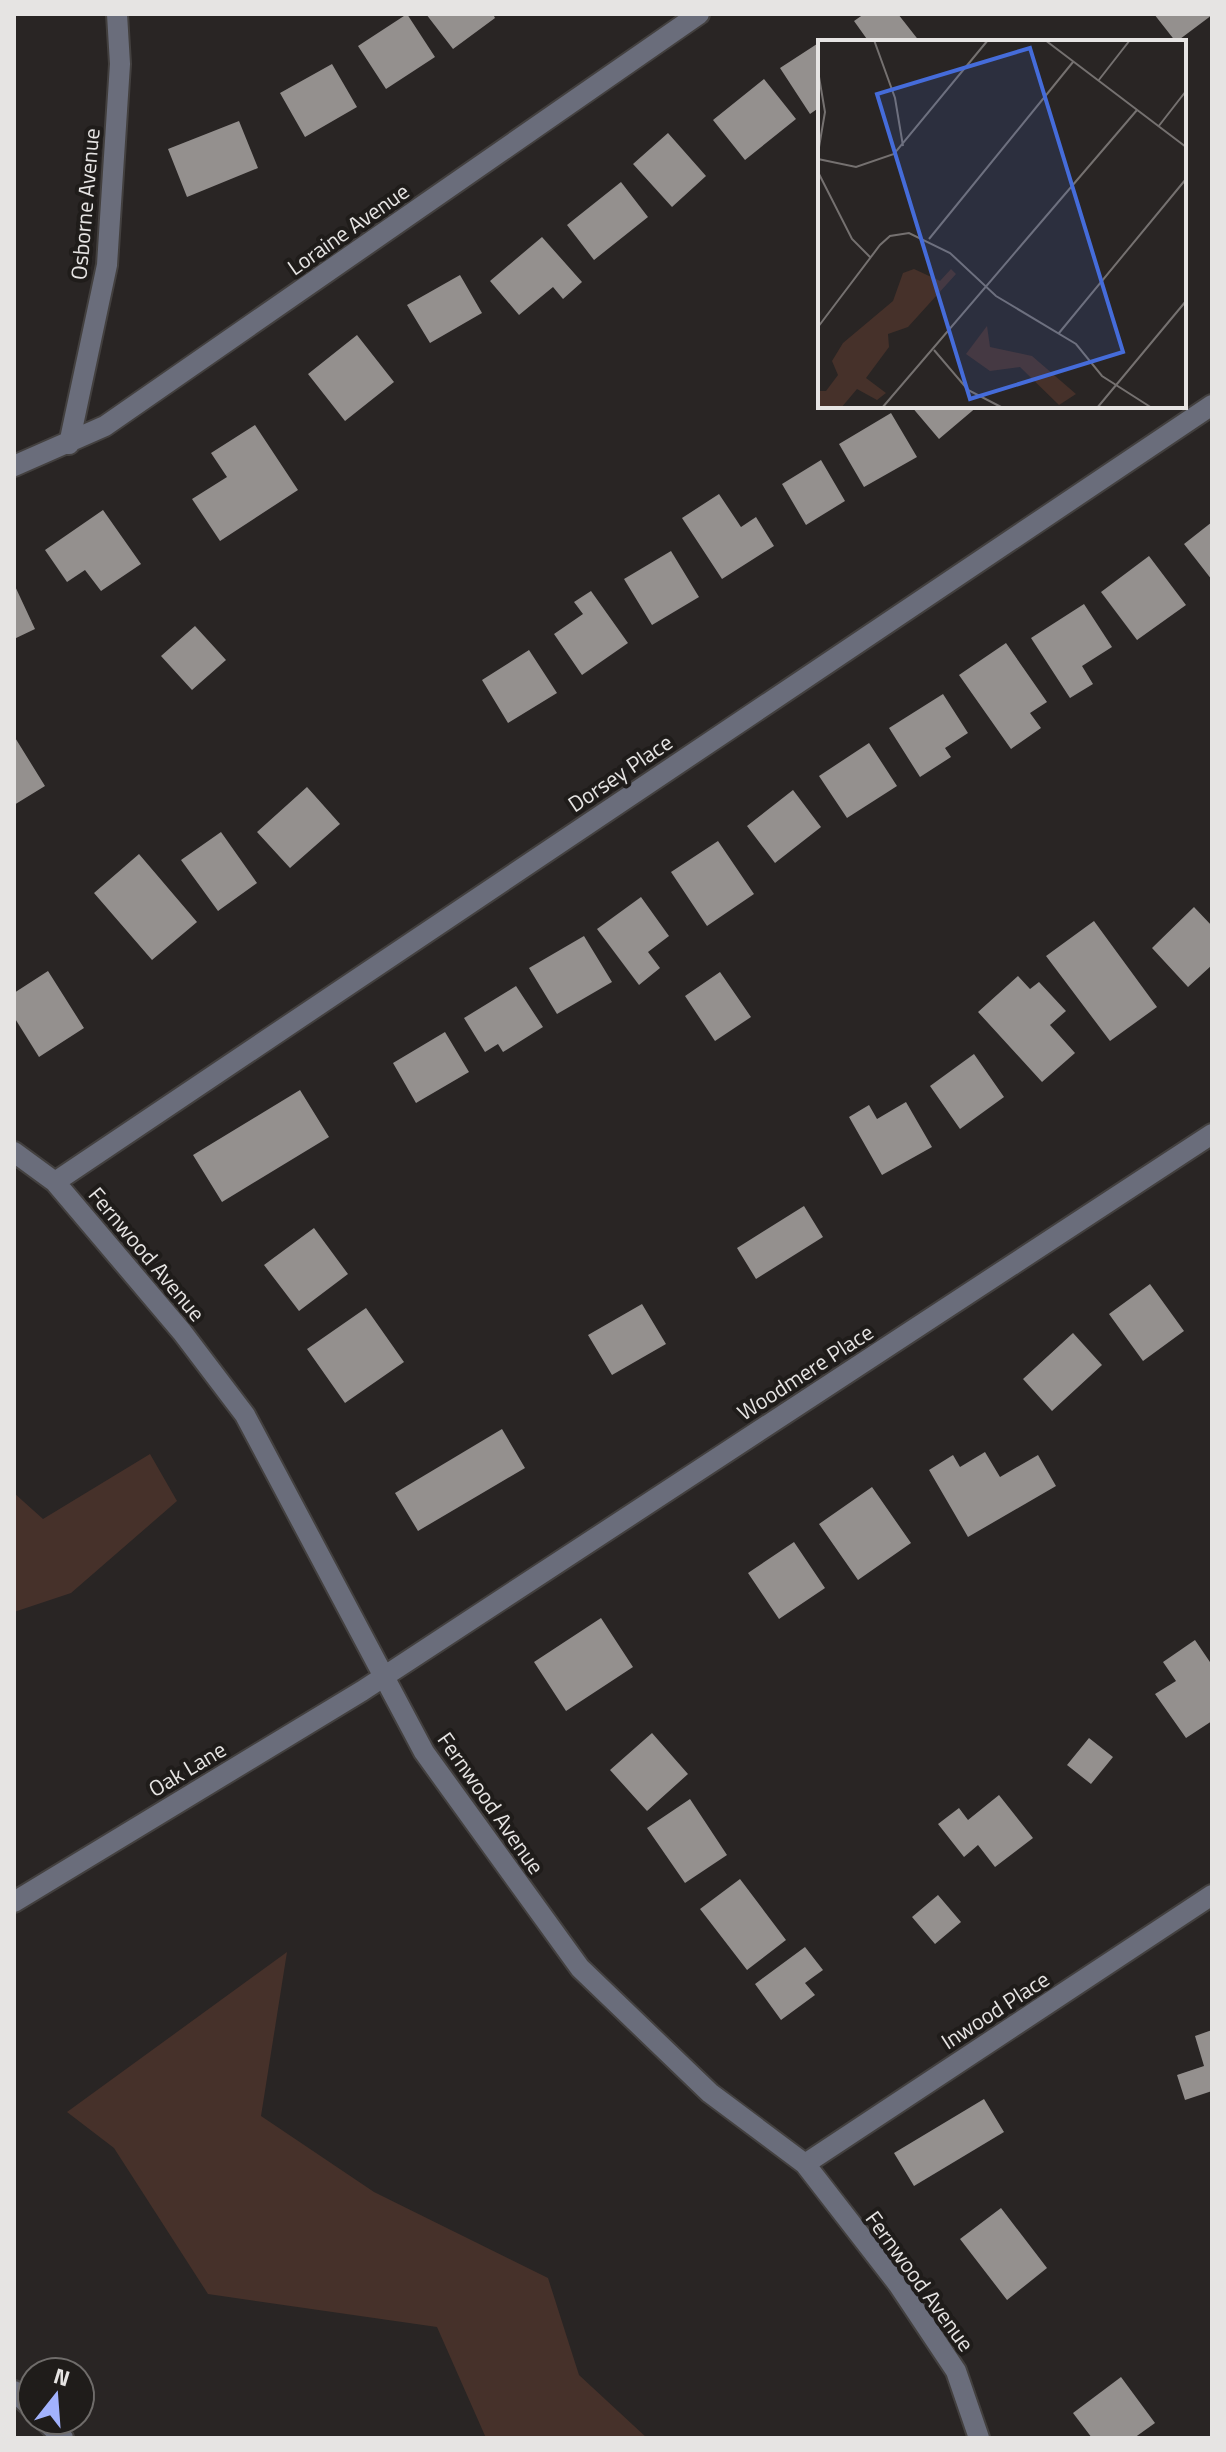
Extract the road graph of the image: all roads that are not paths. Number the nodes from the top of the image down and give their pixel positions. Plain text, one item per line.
1 (117, 14) edge
2 (699, 14) edge
3 (1212, 405) edge
4 (69, 444) junction
5 (14, 466) edge
6 (1212, 1134) edge
7 (14, 1152) edge
8 (55, 1182) junction
9 (384, 1677) junction
10 (1212, 1895) edge
11 (14, 1902) edge
12 (805, 2164) junction
13 (979, 2438) edge

1 - 4 street, Osborne Avenue
2 - 4 street, Loraine Avenue
3 - 8 street, Dorsey Place
4 - 5 street, Loraine Avenue
6 - 9 street, Woodmere Place
7 - 8 street, Fernwood Avenue
8 - 9 street, Fernwood Avenue
9 - 11 street, Oak Lane
9 - 12 street, Fernwood Avenue
10 - 12 street, Inwood Place
12 - 13 street, Fernwood Avenue

